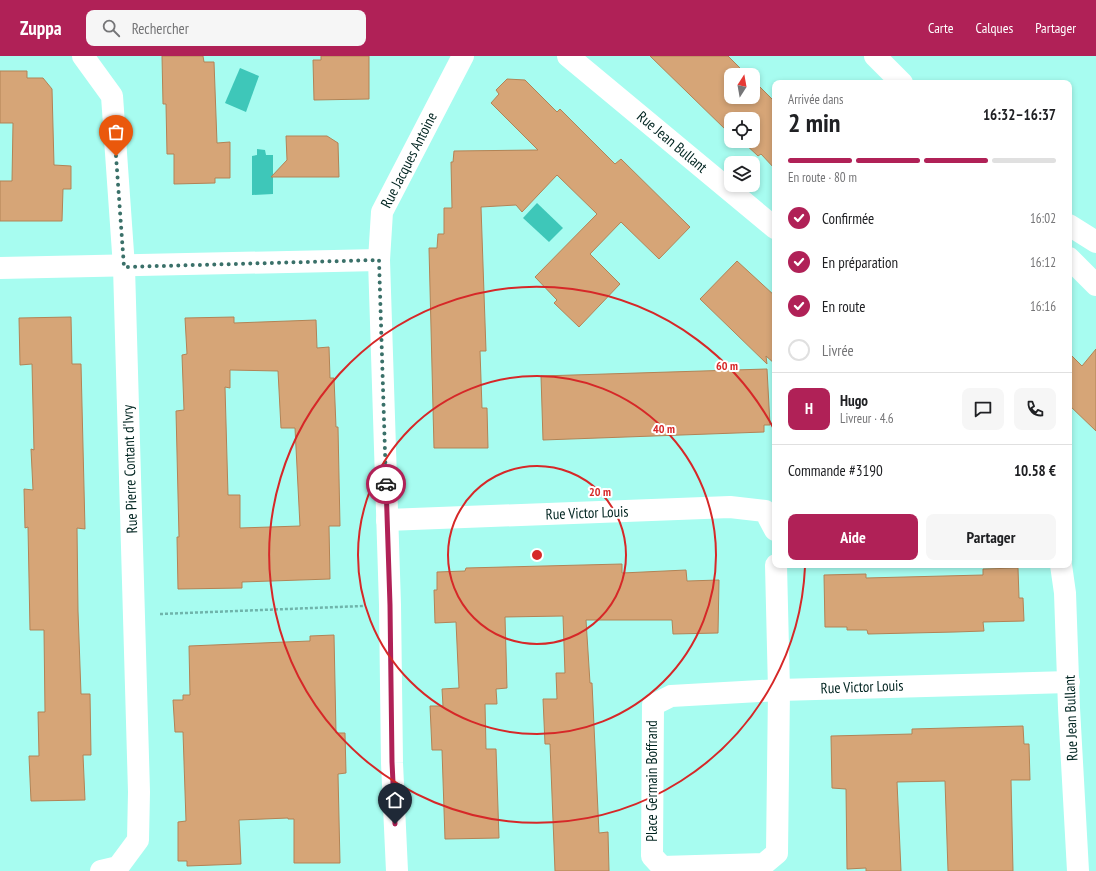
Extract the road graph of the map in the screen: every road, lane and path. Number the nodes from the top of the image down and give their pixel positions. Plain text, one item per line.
1 (83, 56) edge
2 (463, 56) edge
3 (568, 56) edge
4 (875, 56) edge
5 (899, 80) edge
6 (772, 226) edge
7 (1072, 227) edge
8 (1096, 242) edge
9 (379, 260) junction
10 (1072, 261) edge
11 (124, 267) junction
12 (0, 268) edge
13 (1096, 285) edge
14 (387, 520) junction
15 (772, 524) edge
16 (776, 568) edge
17 (1061, 568) edge
18 (390, 605) junction
19 (134, 615) junction
20 (1069, 682) junction
21 (780, 690) junction
22 (101, 871) edge
23 (397, 871) edge
24 (1078, 871) edge

1 - 11 street, Rue Pierre Contant d'Ivry
2 - 9 street, Rue Jacques Antoine
3 - 6 street, Rue Jean Bullant
4 - 5 street
7 - 8 street
9 - 11 street
9 - 14 street, Rue Jacques Antoine
10 - 13 street
11 - 12 street
11 - 19 street, Rue Pierre Contant d'Ivry
14 - 15 street, Rue Victor Louis
14 - 18 street, Rue Jacques Antoine
16 - 21 street
17 - 20 street, Rue Jean Bullant
18 - 19 path
18 - 23 street, Rue Jacques Antoine
19 - 22 street, Rue Pierre Contant d'Ivry
20 - 21 street, Rue Victor Louis
20 - 24 street, Rue Jean Bullant
21 - 21 street, Place Germain Boffrand

